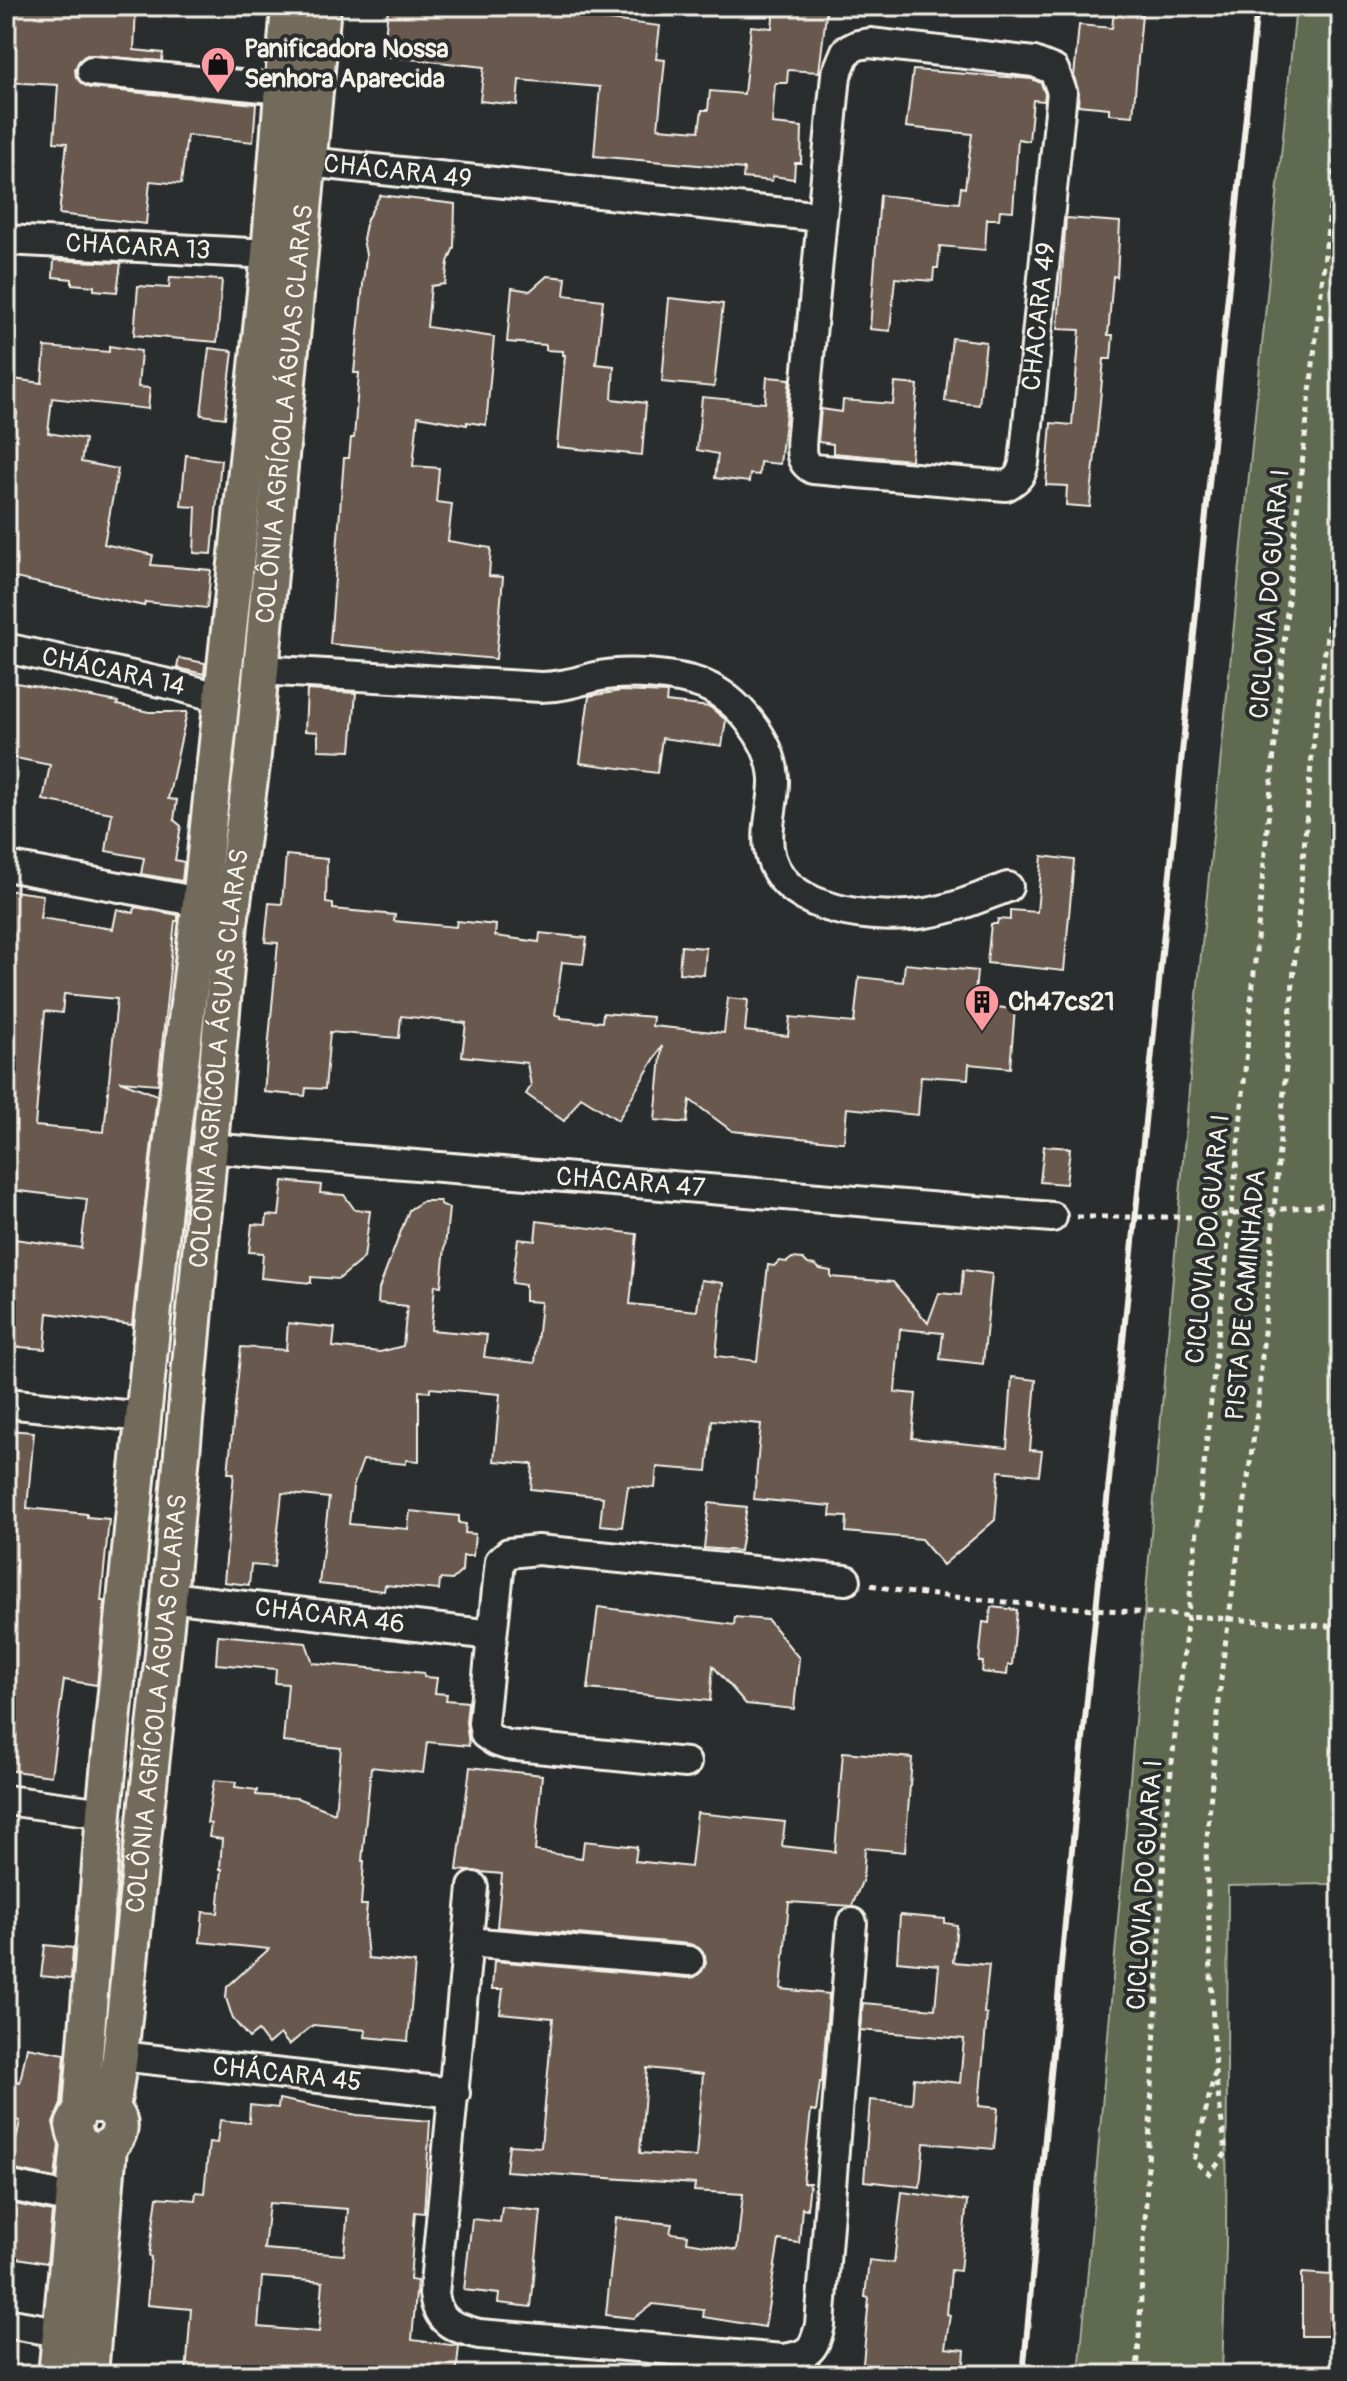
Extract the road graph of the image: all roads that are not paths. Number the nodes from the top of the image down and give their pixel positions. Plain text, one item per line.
1 (289, 6) edge
2 (323, 6) edge
3 (92, 71) dead end
4 (283, 89) junction
5 (308, 162) junction
6 (822, 217) junction
7 (6, 240) edge
8 (269, 254) junction
9 (6, 648) edge
10 (261, 670) junction
11 (221, 698) junction
12 (257, 712) junction
13 (214, 764) junction
14 (252, 765) junction
15 (6, 866) edge
16 (1008, 887) dead end
17 (200, 902) junction
18 (208, 1148) junction
19 (1052, 1217) road end
20 (6, 1403) edge
21 (144, 1417) junction
22 (846, 1580) road end
23 (169, 1597) junction
24 (492, 1635) junction
25 (686, 1763) dead end
26 (6, 1800) edge
27 (104, 1813) junction
28 (473, 1887) dead end
29 (852, 1923) dead end
30 (468, 1942) junction
31 (689, 1961) dead end
32 (120, 2056) junction
33 (455, 2093) junction
34 (96, 2109) junction
35 (94, 2145) junction
36 (6, 2185) edge
37 (73, 2199) junction
38 (6, 2323) edge
39 (59, 2332) junction
40 (56, 2375) edge
41 (90, 2375) edge

1 - 4 main road, COLÔNIA AGRÍCOLA ÁGUAS CLARAS
2 - 5 main road, COLÔNIA AGRÍCOLA ÁGUAS CLARAS
3 - 4 street
4 - 8 main road, COLÔNIA AGRÍCOLA ÁGUAS CLARAS
5 - 6 street, CHÁCARA 49
5 - 10 main road, COLÔNIA AGRÍCOLA ÁGUAS CLARAS
6 - 6 street, CHÁCARA 49
7 - 8 street, CHÁCARA 13
8 - 11 main road, COLÔNIA AGRÍCOLA ÁGUAS CLARAS
9 - 11 street, CHÁCARA 14
10 - 12 main road, COLÔNIA AGRÍCOLA ÁGUAS CLARAS
10 - 16 street
11 - 12 main road
11 - 13 main road, COLÔNIA AGRÍCOLA ÁGUAS CLARAS
12 - 14 main road, COLÔNIA AGRÍCOLA ÁGUAS CLARAS
13 - 14 main road
13 - 17 main road, COLÔNIA AGRÍCOLA ÁGUAS CLARAS
14 - 18 main road, COLÔNIA AGRÍCOLA ÁGUAS CLARAS
15 - 17 street
17 - 21 main road, COLÔNIA AGRÍCOLA ÁGUAS CLARAS
18 - 19 street, CHÁCARA 47
18 - 23 main road, COLÔNIA AGRÍCOLA ÁGUAS CLARAS
20 - 21 street
21 - 27 main road, COLÔNIA AGRÍCOLA ÁGUAS CLARAS
22 - 24 street
23 - 24 street, CHÁCARA 46
23 - 32 main road, COLÔNIA AGRÍCOLA ÁGUAS CLARAS
24 - 25 street
26 - 27 street
27 - 34 main road, COLÔNIA AGRÍCOLA ÁGUAS CLARAS
28 - 30 street
29 - 33 street
30 - 31 street
30 - 33 street
32 - 33 street, CHÁCARA 45
32 - 34 main road, COLÔNIA AGRÍCOLA ÁGUAS CLARAS
34 - 35 main road
35 - 37 main road
35 - 41 main road
36 - 37 street
37 - 39 main road
38 - 39 street
39 - 40 main road

